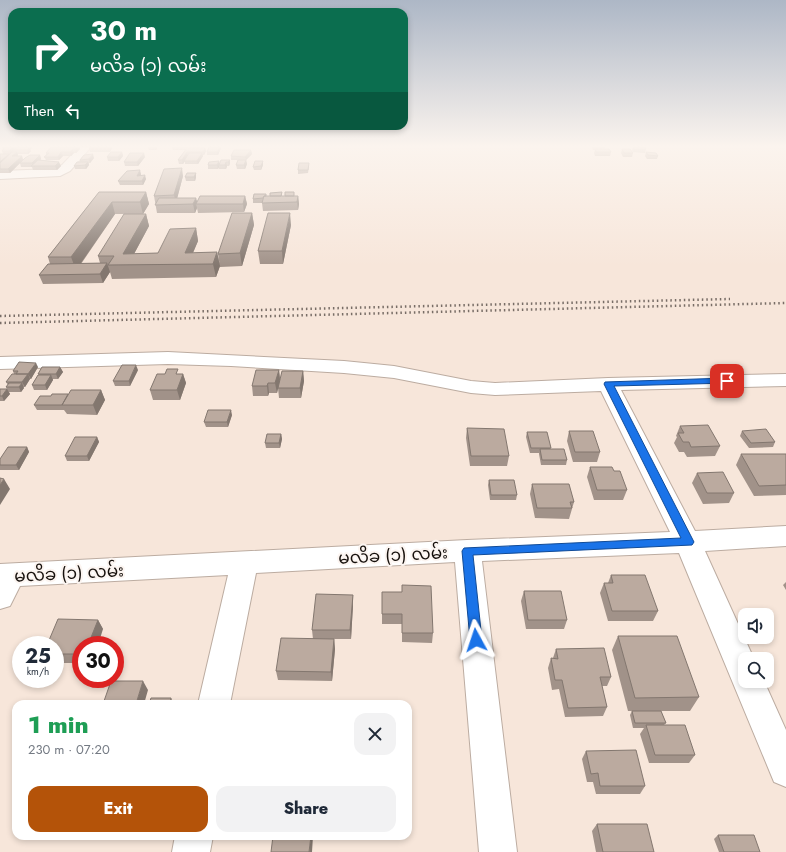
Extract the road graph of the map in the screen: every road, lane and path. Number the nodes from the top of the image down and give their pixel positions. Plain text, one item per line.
1 (0, 363) edge
2 (786, 380) edge
3 (608, 384) junction
4 (786, 536) edge
5 (688, 542) junction
6 (468, 551) junction
7 (244, 564) junction
8 (4, 583) edge
9 (738, 659) edge
10 (751, 688) edge
11 (215, 700) edge
12 (786, 770) edge
13 (193, 840) edge
14 (191, 852) edge
15 (498, 852) edge

1 - 3 street
2 - 3 street
3 - 5 street
4 - 5 street, မလိခ (၁) လမ်း
5 - 6 street, မလိခ (၁) လမ်း
5 - 9 street
6 - 7 street, မလိခ (၁) လမ်း
6 - 15 street
7 - 8 street, မလိခ (၁) လမ်း
7 - 11 street
10 - 12 street
13 - 14 street

